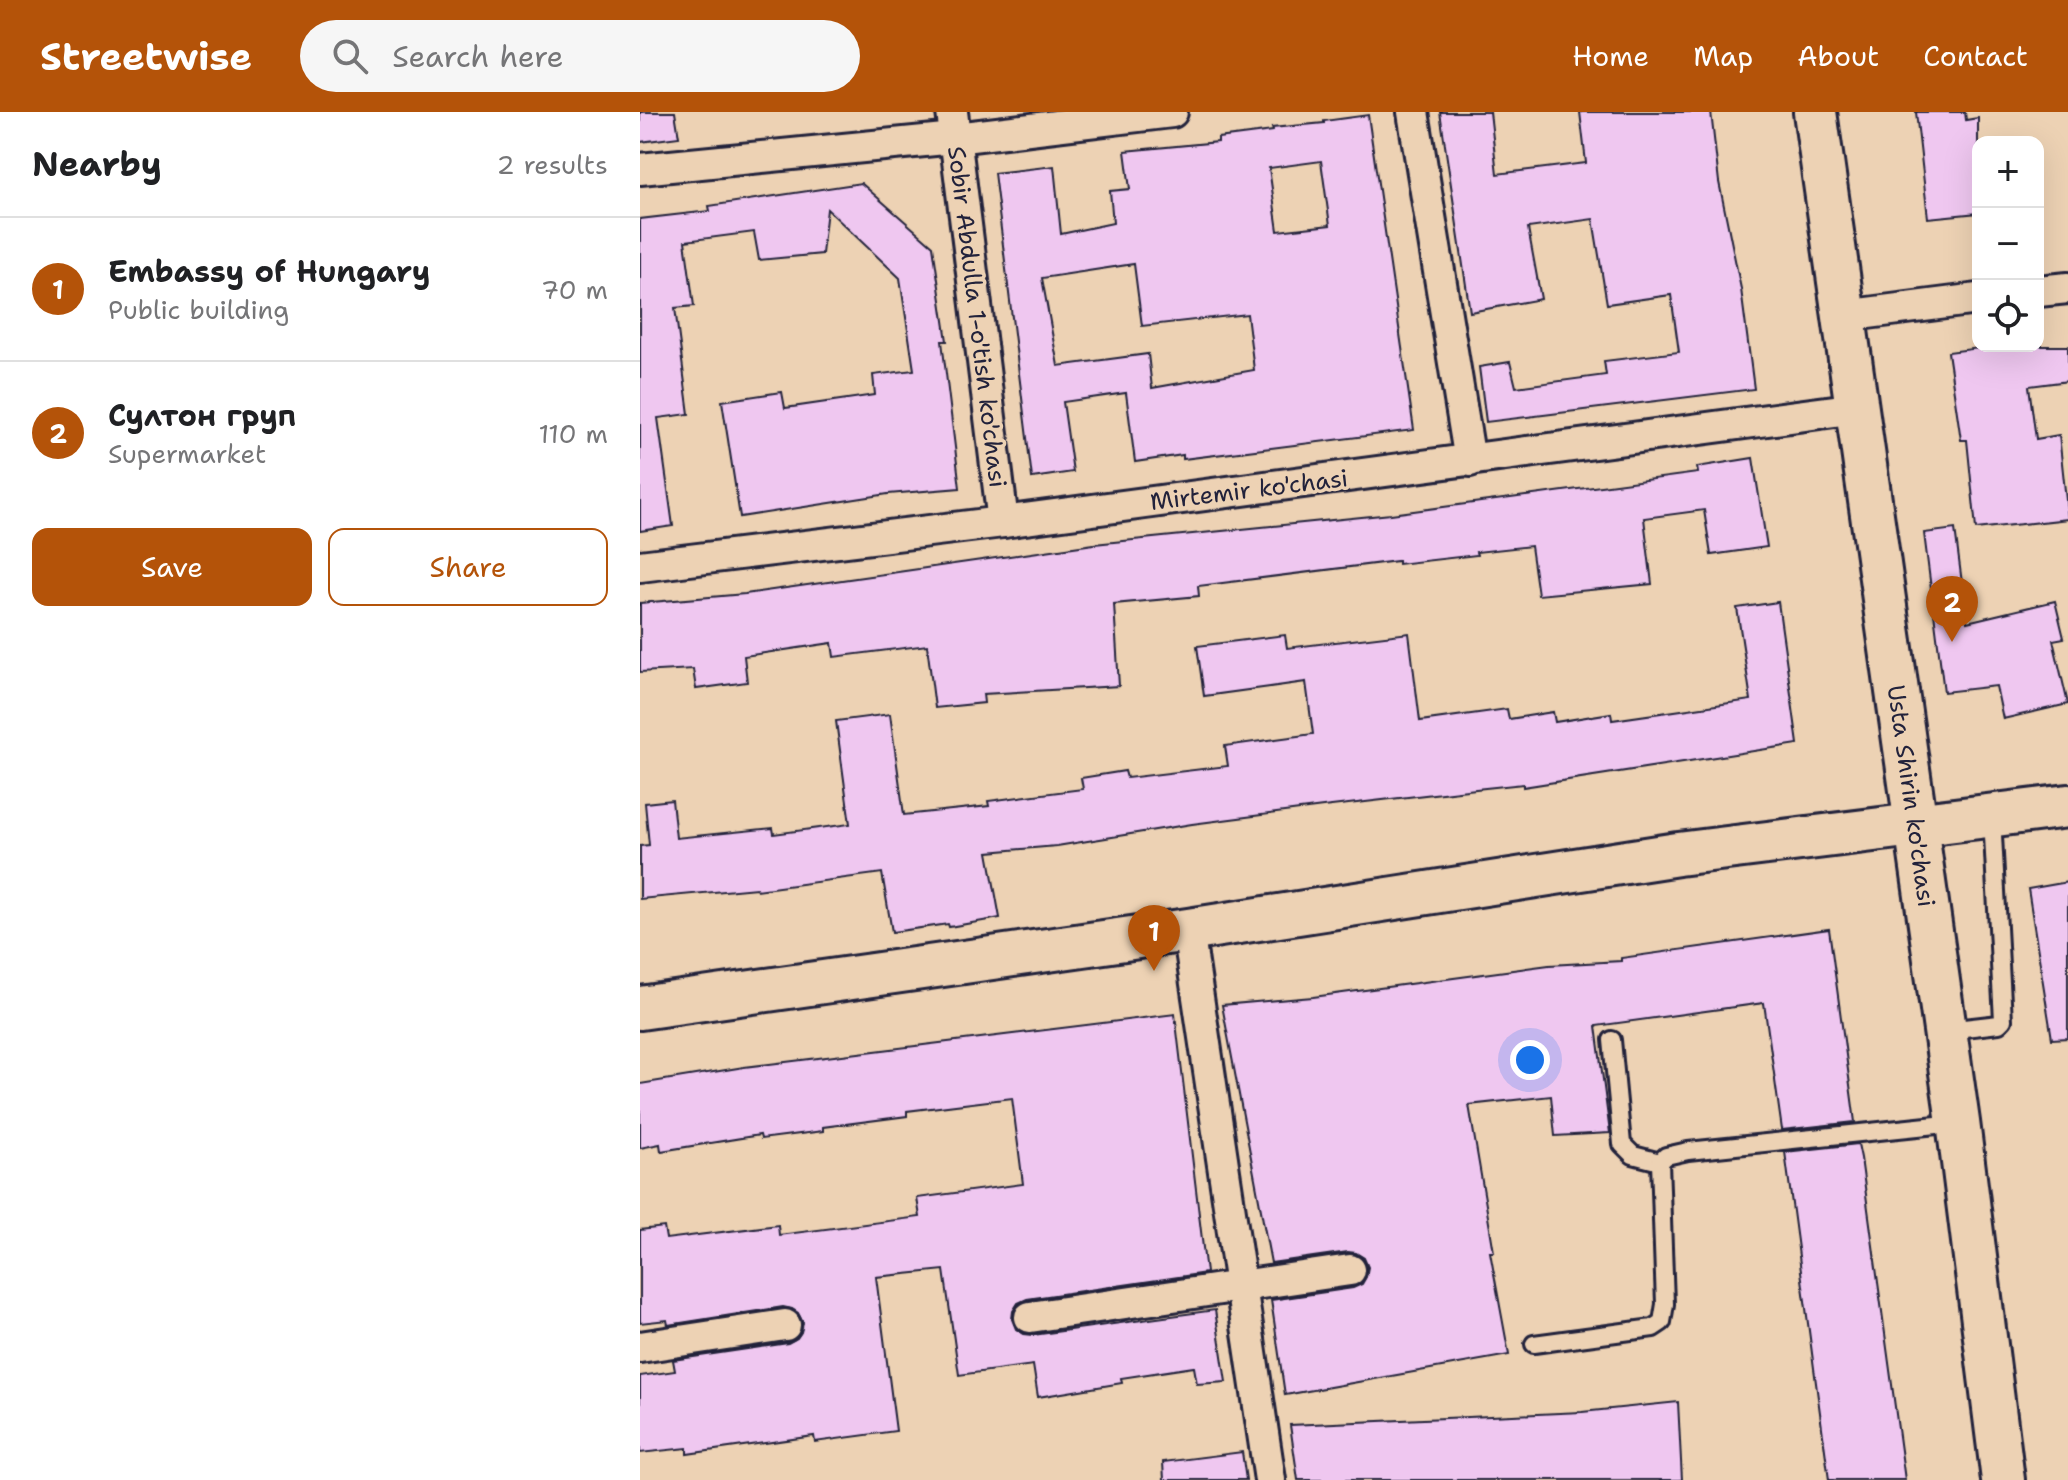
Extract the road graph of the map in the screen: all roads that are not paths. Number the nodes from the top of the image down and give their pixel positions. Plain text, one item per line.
1 (1172, 112) edge
2 (1413, 112) edge
3 (1815, 112) edge
4 (953, 125) edge
5 (640, 169) edge
6 (2068, 288) edge
7 (2044, 290) edge
8 (1972, 300) edge
9 (1844, 316) junction
10 (1857, 408) junction
11 (1470, 461) junction
12 (1003, 522) junction
13 (640, 566) edge
14 (2068, 806) edge
15 (1992, 815) junction
16 (1915, 824) junction
17 (1188, 930) junction
18 (640, 1008) edge
19 (1944, 1030) junction
20 (1612, 1040) dead end
21 (1958, 1122) junction
22 (1660, 1162) junction
23 (1350, 1270) dead end
24 (1243, 1286) junction
25 (1030, 1317) dead end
26 (785, 1325) dead end
27 (1534, 1344) dead end
28 (640, 1347) edge
29 (1270, 1480) edge
30 (2003, 1480) edge

1 - 4 street
2 - 11 street
3 - 9 street, Usta Shirin ko'chasi
4 - 5 street
4 - 12 street, Sobir Abdulla 1-o'tish ko'chasi
6 - 7 street
8 - 9 street
9 - 10 street, Usta Shirin ko'chasi
10 - 11 street, Mirtemir ko'chasi
10 - 16 street, Usta Shirin ko'chasi
11 - 12 street, Mirtemir ko'chasi
12 - 13 street, Mirtemir ko'chasi
14 - 15 street
15 - 16 street
15 - 19 lane
16 - 17 street
16 - 19 street, Usta Shirin ko'chasi
17 - 18 street
17 - 24 street
19 - 21 street, Usta Shirin ko'chasi
20 - 22 lane
21 - 22 lane
21 - 30 street, Usta Shirin ko'chasi
22 - 27 lane
23 - 24 street
24 - 25 street
24 - 29 street
26 - 28 street

